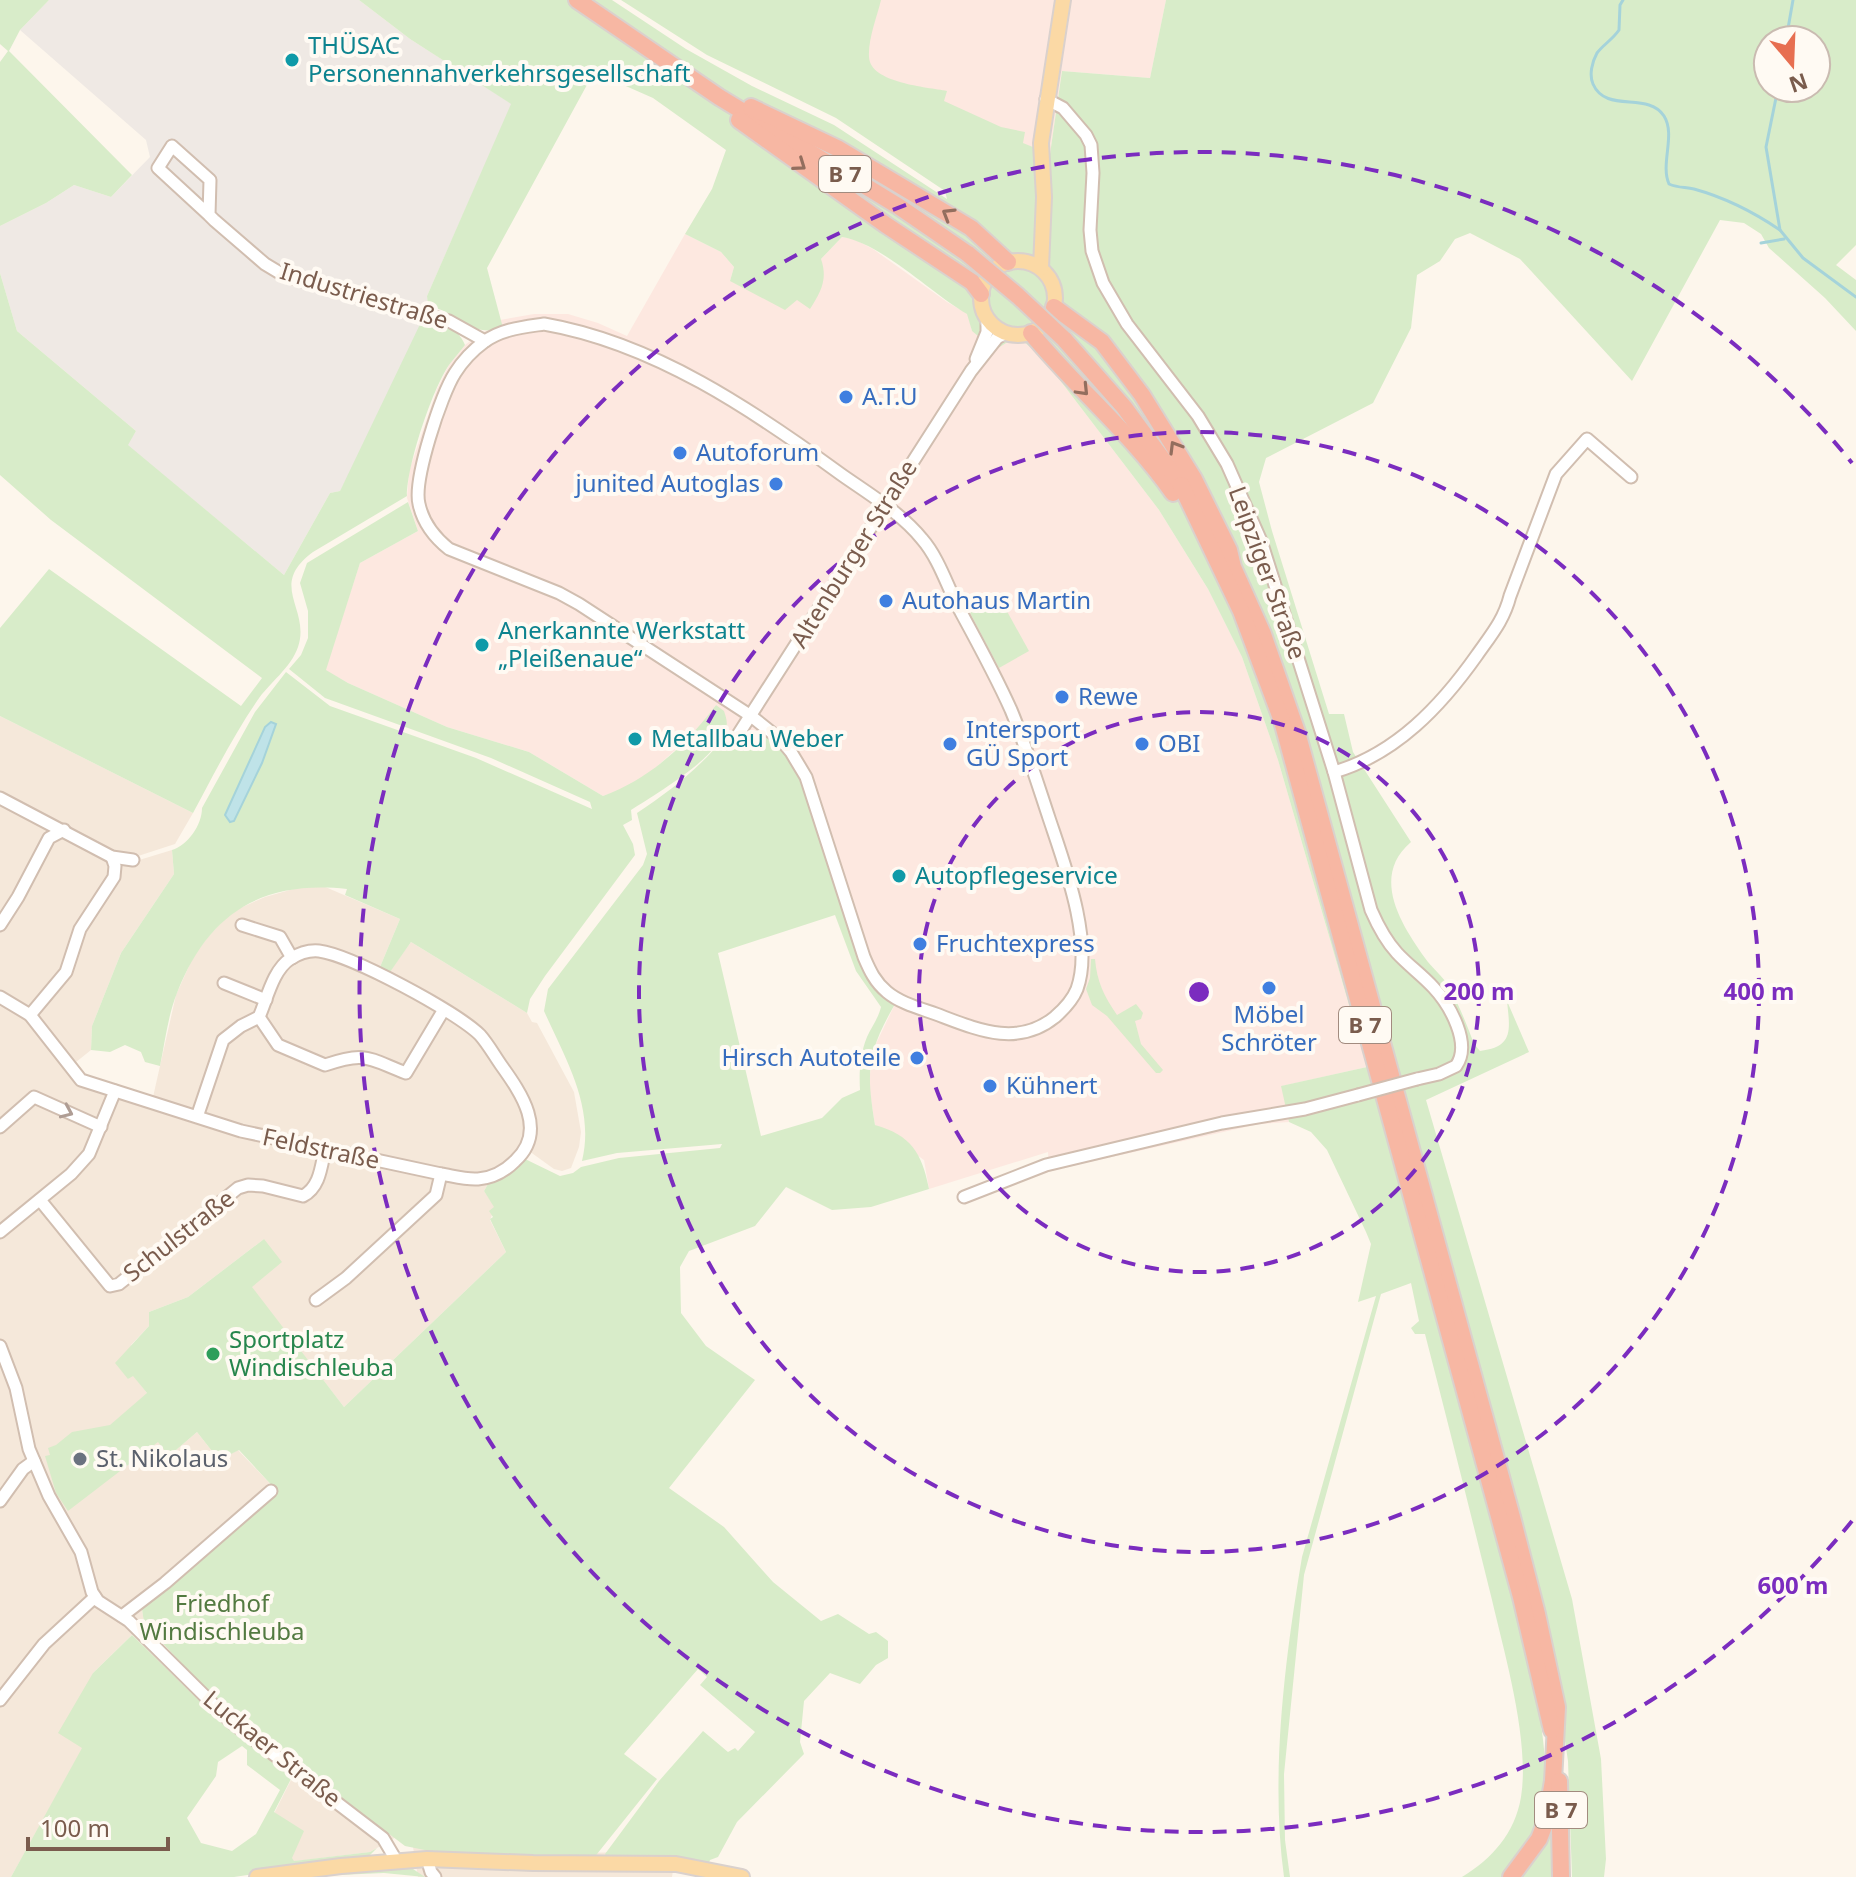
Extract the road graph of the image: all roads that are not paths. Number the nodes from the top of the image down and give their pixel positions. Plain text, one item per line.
1 (577, 0) edge
2 (1063, 0) edge
3 (719, 97) junction
4 (1046, 99) junction
5 (1043, 214) junction
6 (209, 215) junction
7 (1015, 261) junction
8 (1041, 268) junction
9 (981, 294) junction
10 (1054, 307) junction
11 (987, 318) junction
12 (1006, 333) junction
13 (1031, 333) junction
14 (485, 341) junction
15 (971, 371) junction
16 (1631, 477) dead end
17 (1181, 485) junction
18 (884, 505) junction
19 (1197, 523) junction
20 (1233, 567) junction
21 (751, 716) junction
22 (736, 738) dead end
23 (1334, 772) junction
24 (1, 800) edge
25 (46, 821) junction
26 (64, 830) junction
27 (49, 838) junction
28 (112, 857) junction
29 (114, 877) junction
30 (0, 925) edge
31 (242, 925) dead end
32 (292, 958) junction
33 (224, 983) dead end
34 (0, 997) edge
35 (266, 1000) junction
36 (443, 1011) junction
37 (30, 1015) junction
38 (259, 1017) junction
39 (115, 1091) junction
40 (197, 1117) junction
41 (0, 1127) edge
42 (101, 1127) junction
43 (325, 1149) junction
44 (441, 1174) junction
45 (964, 1197) dead end
46 (40, 1200) junction
47 (0, 1232) edge
48 (316, 1300) dead end
49 (0, 1346) edge
50 (34, 1461) junction
51 (271, 1491) dead end
52 (0, 1501) edge
53 (95, 1597) junction
54 (122, 1616) junction
55 (2, 1693) edge
56 (1556, 1743) junction
57 (427, 1859) junction
58 (396, 1860) junction
59 (257, 1877) edge
60 (435, 1877) edge
61 (742, 1877) edge
62 (1511, 1877) edge
63 (1561, 1877) edge

1 - 3 highway, B 7
2 - 4 main road
7 -> 3 highway
3 -> 9 highway
3 - 17 highway, B 7, bridge
4 - 5 main road
4 - 23 street, Leipziger Straße
5 - 7 main road
5 - 8 main road
6 - 6 street, Industriestraße
6 - 14 street, Industriestraße
7 - 8 main road
7 - 9 main road
8 - 10 main road
9 - 11 main road
10 - 13 main road
20 -> 10 highway
11 - 12 main road
11 - 15 street, Altenburger Straße
12 - 13 main road
12 - 15 street, Altenburger Straße
13 -> 19 highway
14 - 18 street
14 - 21 street
15 - 18 street, Altenburger Straße
16 - 23 street
17 - 19 highway, B 7
17 - 20 highway, B 7
18 - 21 street, Altenburger Straße
18 - 21 street
19 - 56 highway, B 7
20 - 56 highway, B 7
21 - 22 street, Altenburger Straße
23 - 45 street, Leipziger Straße, bridge
24 - 25 street
25 - 26 street
25 - 27 street
26 - 27 street
26 - 28 street
27 - 30 street
28 - 29 street
28 - 29 street
29 - 37 street
31 - 32 street
32 - 35 street
32 - 36 street
33 - 35 street
34 - 37 street
35 - 38 street
36 - 38 street
36 - 44 street, Feldstraße
37 - 39 street, Feldstraße
38 - 40 street
39 - 40 street, Feldstraße
39 - 42 street
40 - 43 street, Feldstraße
41 -> 42 street
42 - 46 street
43 - 44 street, Feldstraße
43 - 46 street, Schulstraße
44 - 48 street
46 - 47 street
49 - 50 street
50 - 52 street
50 - 53 street
51 - 54 street
53 - 54 street, Luckaer Straße
53 - 55 street
54 - 58 street, Luckaer Straße
56 - 62 highway
56 - 63 highway, B 7
57 - 58 main road
57 - 60 street
57 - 61 main road
58 - 59 main road

